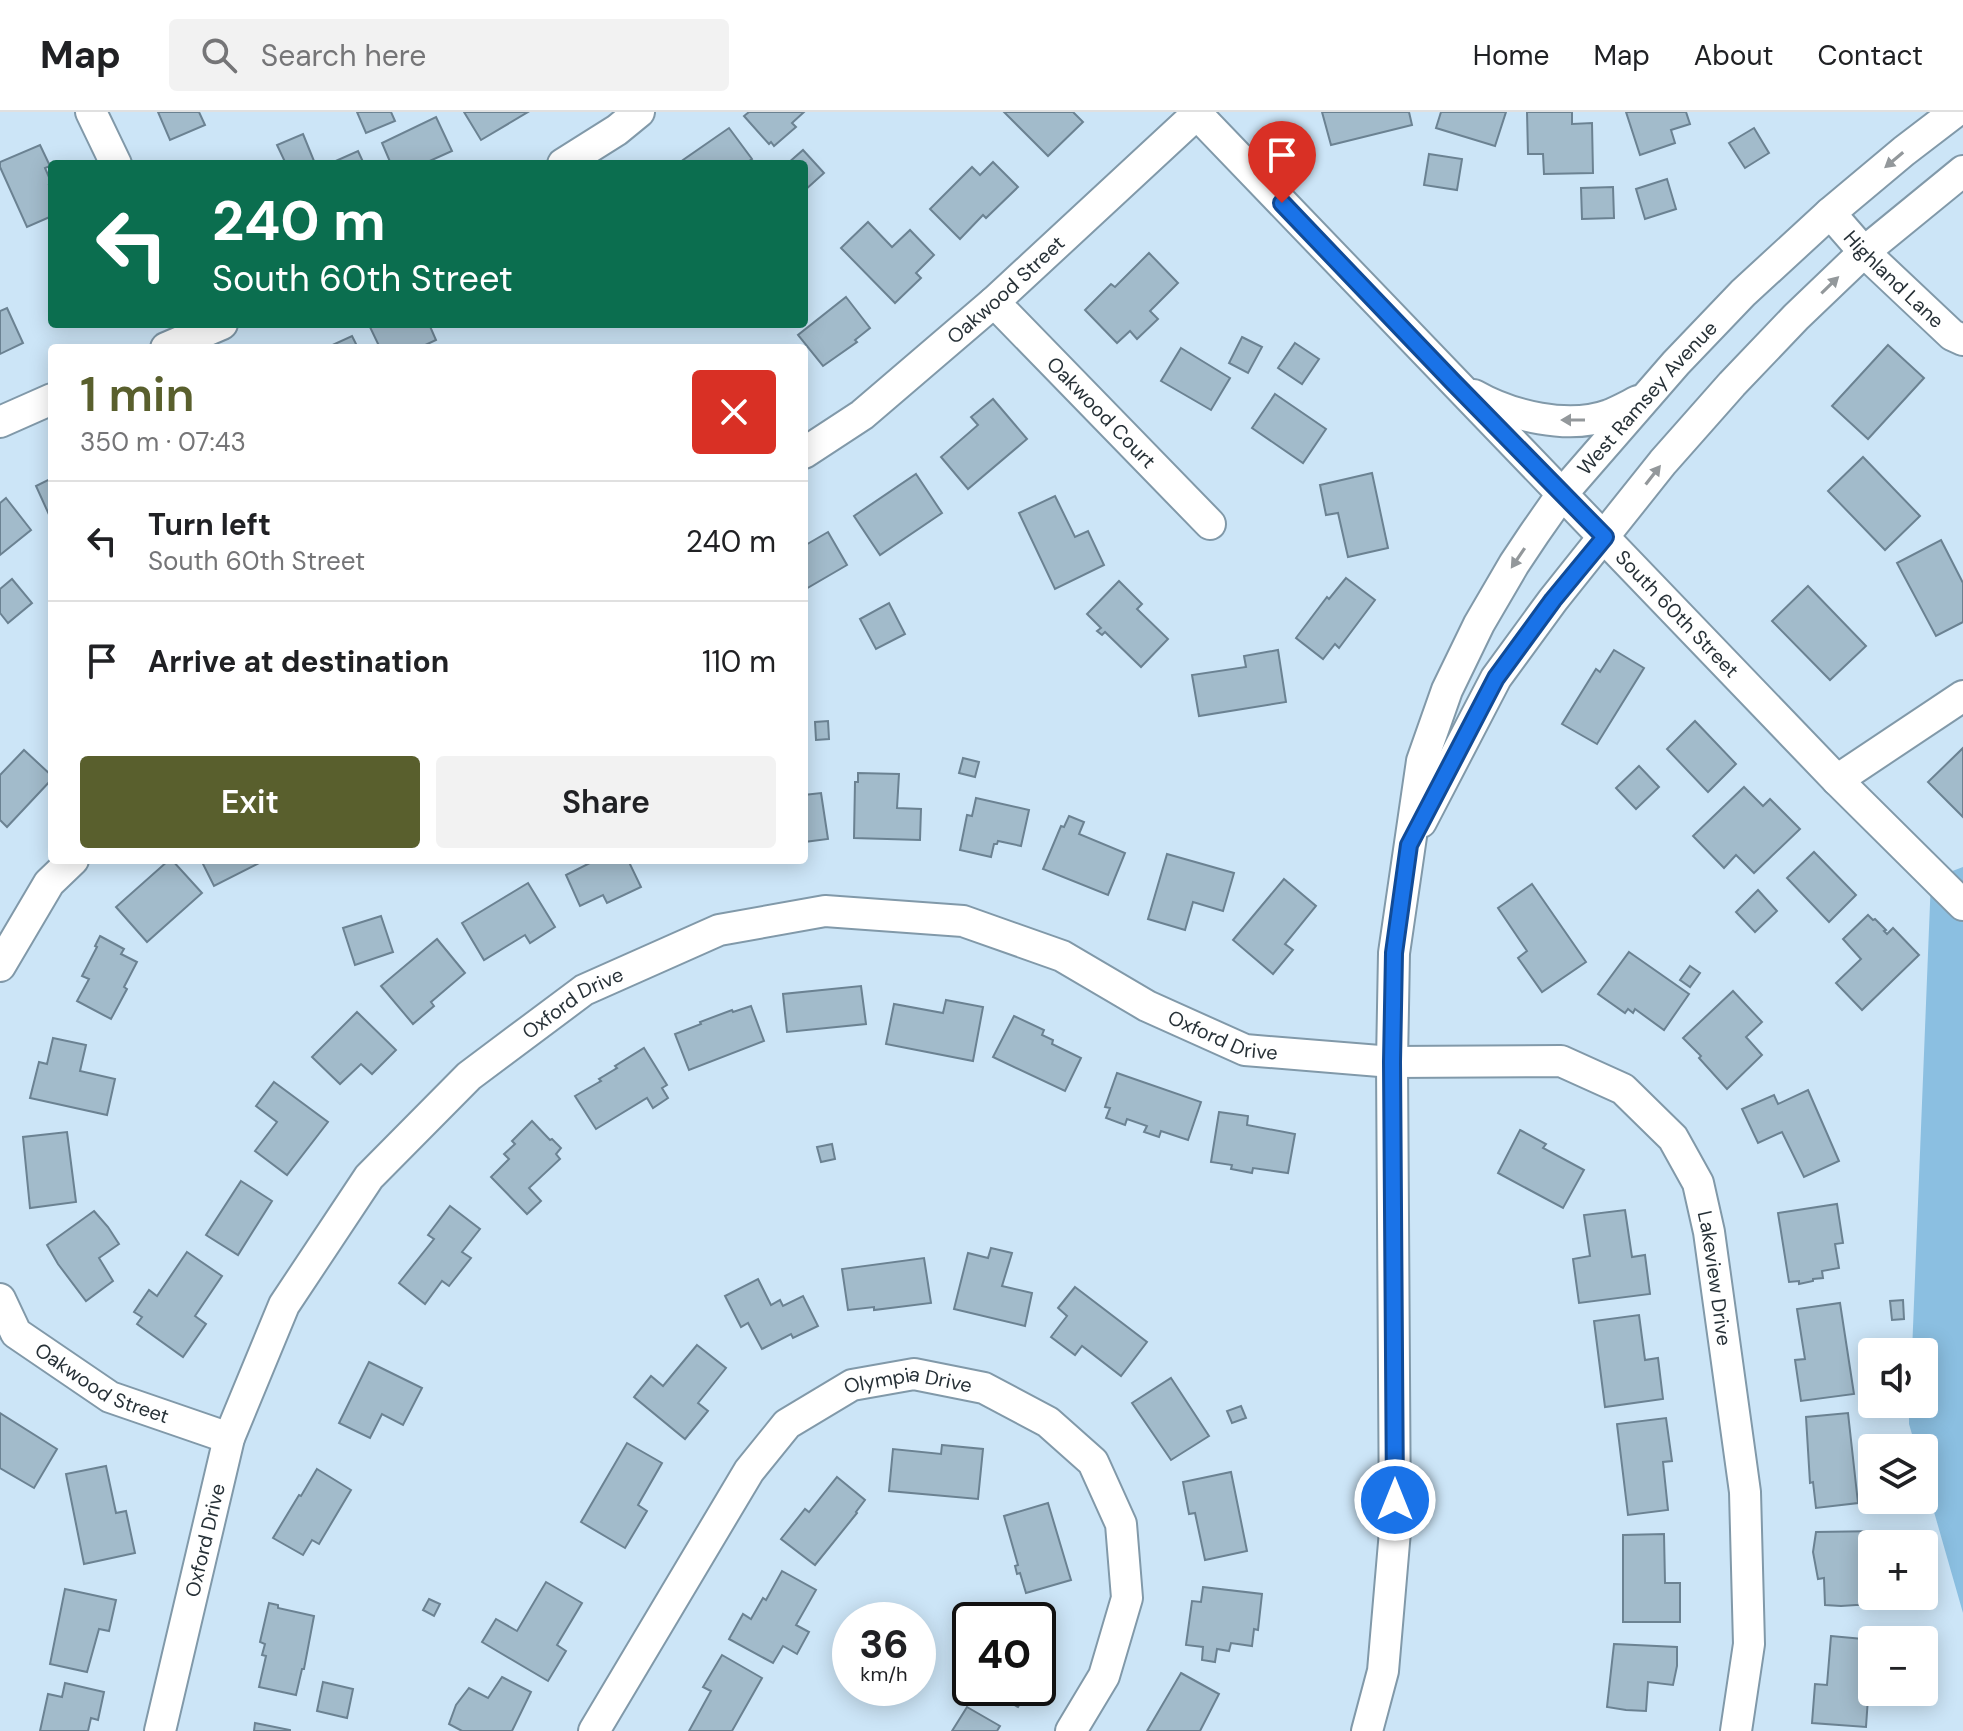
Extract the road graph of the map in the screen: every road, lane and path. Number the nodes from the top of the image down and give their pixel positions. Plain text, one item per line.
1 (91, 112) edge
2 (639, 112) edge
3 (1955, 112) edge
4 (1197, 113) edge
5 (114, 160) edge
6 (569, 160) edge
7 (1963, 171) edge
8 (1830, 213) junction
9 (1864, 252) junction
10 (994, 302) junction
11 (205, 328) edge
12 (1963, 340) edge
13 (174, 344) edge
14 (1453, 382) junction
15 (1647, 397) junction
16 (48, 401) edge
17 (0, 422) edge
18 (808, 450) edge
19 (1562, 494) junction
20 (1210, 524) dead end
21 (1605, 537) junction
22 (1963, 696) edge
23 (1837, 780) junction
24 (1409, 845) junction
25 (69, 864) edge
26 (1963, 905) edge
27 (0, 966) edge
28 (1392, 1062) junction
29 (0, 1299) edge
30 (229, 1438) junction
31 (160, 1731) edge
32 (594, 1731) edge
33 (1071, 1731) edge
34 (1367, 1731) edge
35 (1736, 1731) edge

1 - 5 street
2 - 6 street
3 -> 8 street, West Ramsey Avenue
4 - 10 street, Oakwood Street
4 - 14 street, South 60th Street
7 - 9 street, West Ramsey Avenue
8 - 9 street, Highland Lane
8 - 15 street, West Ramsey Avenue
9 - 12 street, Highland Lane
21 -> 9 street, West Ramsey Avenue
10 - 18 street, Oakwood Street
10 - 20 street, Oakwood Court
11 - 13 street
15 -> 14 street
14 - 19 street, South 60th Street
15 - 19 street, West Ramsey Avenue
16 - 17 street
19 - 21 street, South 60th Street
19 -> 24 street, West Ramsey Avenue
21 - 23 street, South 60th Street
21 - 24 street, West Ramsey Avenue
22 - 23 street
23 - 26 street, South 60th Street
24 - 28 street, West Ramsey Avenue
25 - 27 street
28 - 30 street, Oxford Drive
28 - 34 street, West Ramsey Avenue
28 - 35 street, Lakeview Drive
29 - 30 street, Oakwood Street
30 - 31 street, Oxford Drive
32 - 33 street, Olympia Drive

